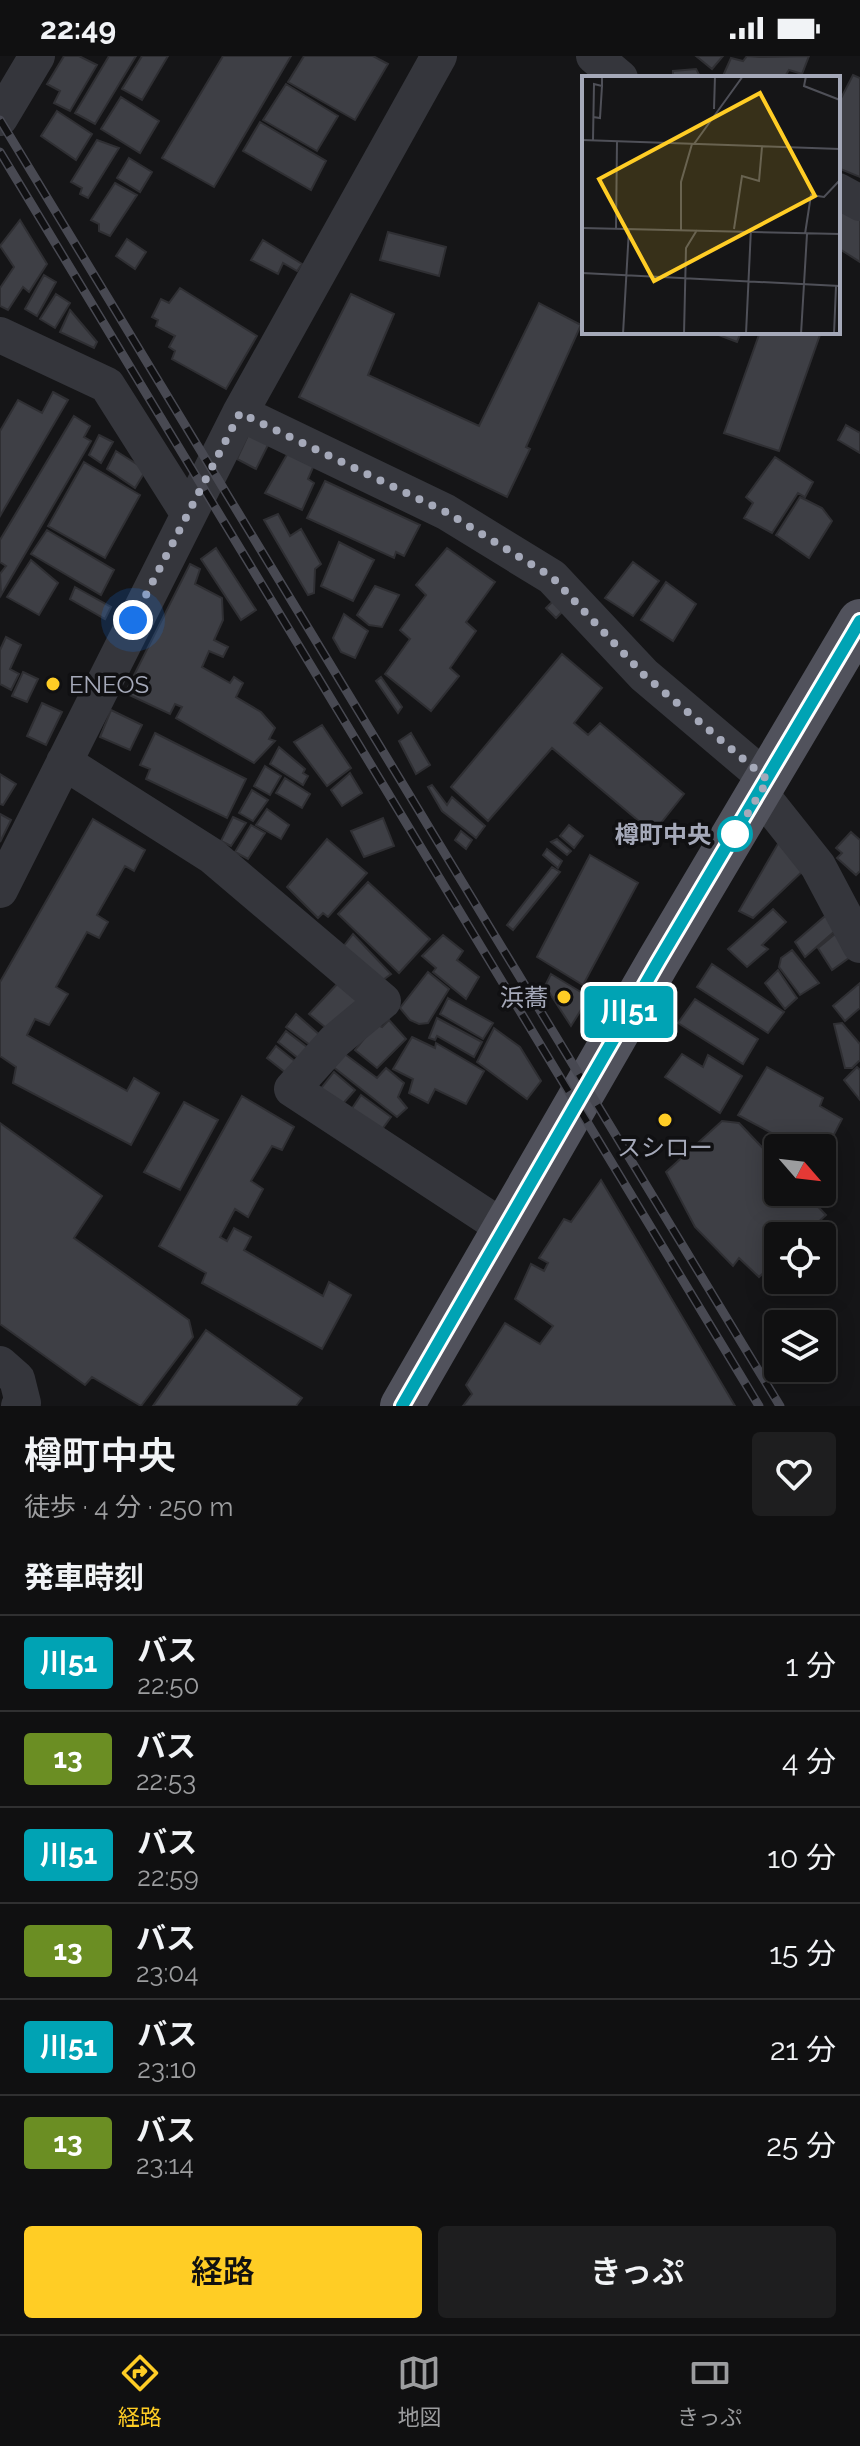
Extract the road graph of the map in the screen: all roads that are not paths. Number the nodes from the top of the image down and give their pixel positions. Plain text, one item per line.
1 (37, 56) edge
2 (594, 56) edge
3 (424, 61) edge
4 (618, 76) edge
5 (0, 118) edge
6 (840, 192) edge
7 (860, 203) edge
8 (0, 335) edge
9 (240, 413) junction
10 (188, 513) junction
11 (860, 621) edge
12 (64, 762) junction
13 (764, 786) junction
14 (3, 876) edge
15 (860, 945) edge
16 (504, 1228) junction
17 (0, 1364) edge
18 (19, 1406) edge
19 (402, 1406) edge

1 - 5 street
2 - 4 street
3 - 9 street
6 - 7 street
8 - 10 street
9 - 10 street
9 - 13 street
10 - 12 street
11 - 13 main road
12 - 14 street
12 - 16 street
13 - 15 street
13 - 16 main road
16 - 19 main road
17 - 18 street

